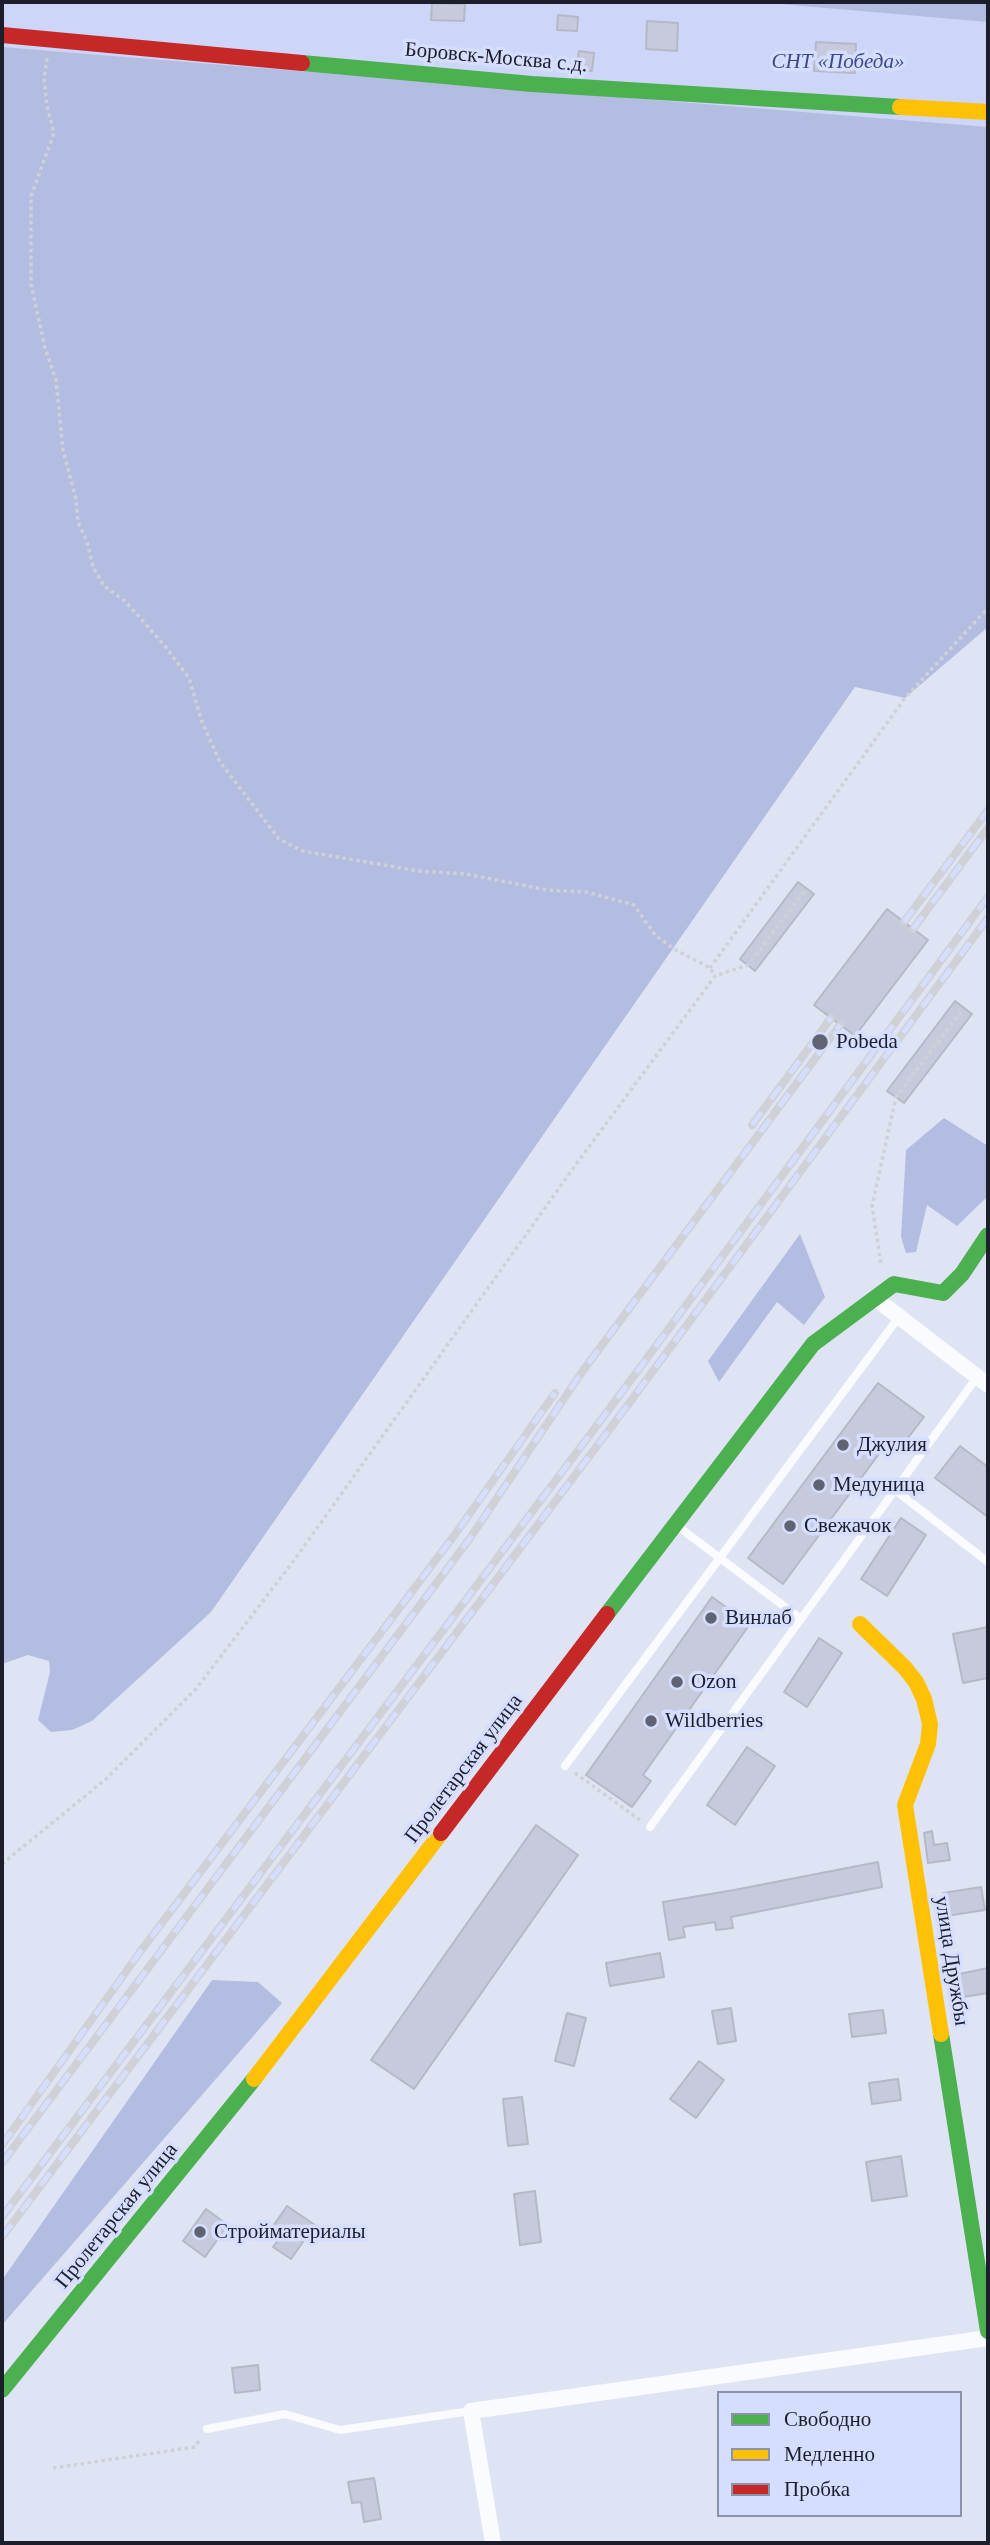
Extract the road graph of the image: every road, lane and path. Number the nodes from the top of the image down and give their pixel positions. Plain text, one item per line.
1 (2, 34) edge
2 (49, 39) junction
3 (988, 112) edge
4 (988, 608) edge
5 (804, 892) dead end
6 (710, 968) junction
7 (715, 976) junction
8 (961, 1012) dead end
9 (988, 1235) edge
10 (881, 1263) dead end
11 (876, 1299) junction
12 (900, 1317) junction
13 (983, 1381) edge
14 (895, 1490) junction
15 (676, 1525) junction
16 (720, 1558) junction
17 (988, 1562) edge
18 (801, 1619) junction
19 (860, 1625) dead end
20 (565, 1766) joint
21 (650, 1827) joint
22 (2, 1864) edge
23 (988, 2331) edge
24 (988, 2338) edge
25 (2, 2390) edge
26 (471, 2411) junction
27 (207, 2429) joint
28 (54, 2468) dead end
29 (494, 2543) edge

1 - 2 street, Боровск-Москва с.д.
2 - 3 street, Боровск-Москва с.д.
2 - 6 path
4 - 6 path
5 - 7 path
6 - 7 path
7 - 22 path
8 - 10 path
9 - 11 street, Пролетарская улица
11 - 12 street
11 - 15 street, Пролетарская улица
12 - 13 street
12 - 16 lane
13 - 14 lane
14 - 17 lane
14 - 18 lane
15 - 16 lane
15 - 25 street, Пролетарская улица
16 - 18 lane
16 - 20 lane
18 - 21 lane
19 - 23 street, улица Дружбы
20 - 21 path
24 - 26 street
26 - 27 lane
26 - 29 street
27 - 28 path

